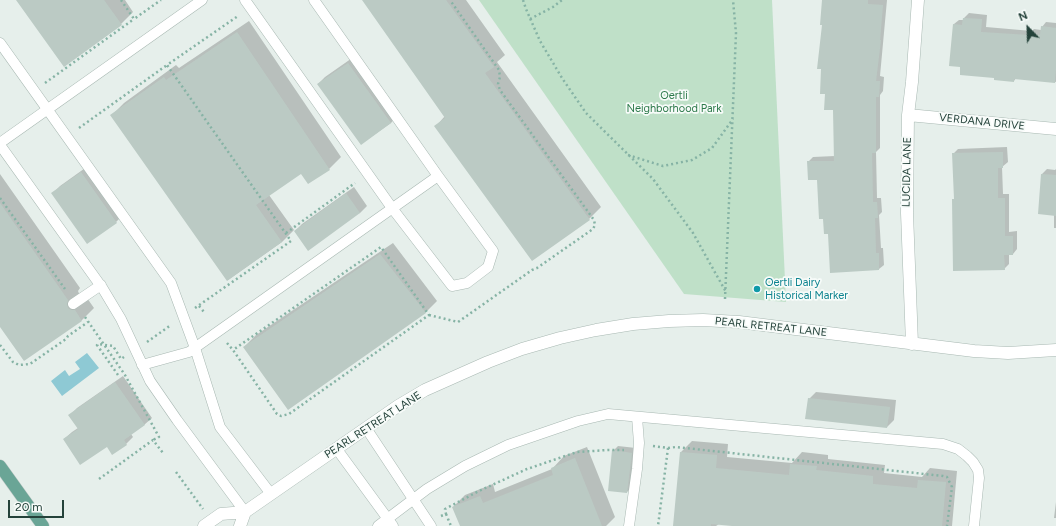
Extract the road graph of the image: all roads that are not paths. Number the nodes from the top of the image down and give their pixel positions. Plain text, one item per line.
1 (202, 0) edge
2 (245, 0) edge
3 (314, 0) edge
4 (918, 0) edge
5 (0, 43) edge
6 (47, 110) junction
7 (908, 115) junction
8 (1056, 129) edge
9 (0, 144) edge
10 (438, 176) junction
11 (392, 208) junction
12 (100, 285) junction
13 (73, 304) dead end
14 (912, 344) junction
15 (195, 348) junction
16 (1056, 350) edge
17 (142, 365) junction
18 (637, 417) junction
19 (366, 428) junction
20 (336, 448) junction
21 (0, 466) edge
22 (270, 494) junction
23 (413, 499) junction
24 (245, 512) junction
25 (434, 522) edge
26 (390, 523) edge
27 (43, 526) edge
28 (204, 526) edge
29 (240, 526) edge
30 (378, 526) edge
31 (628, 526) edge
32 (974, 526) edge

1 - 6 lane
2 - 11 lane
3 - 10 lane
4 - 7 street, LUCIDA LANE
5 - 6 lane
6 - 9 lane
6 - 15 lane
7 - 8 street, VERDANA DRIVE
7 - 14 street, LUCIDA LANE
9 - 12 lane
10 - 11 lane
10 - 11 lane
11 - 15 lane
12 - 13 lane
12 - 17 lane
14 - 16 street, PEARL RETREAT LANE
14 - 19 street, PEARL RETREAT LANE
15 - 17 lane
15 - 22 lane
17 - 24 lane
18 - 23 lane
18 - 31 lane
18 - 32 lane
19 - 20 street, PEARL RETREAT LANE
19 - 23 lane
20 - 22 street, PEARL RETREAT LANE
20 - 26 lane
21 - 27 main road
22 - 24 street, PEARL RETREAT LANE
23 - 25 lane
23 - 26 lane
24 - 28 street
24 - 29 street
26 - 30 lane

